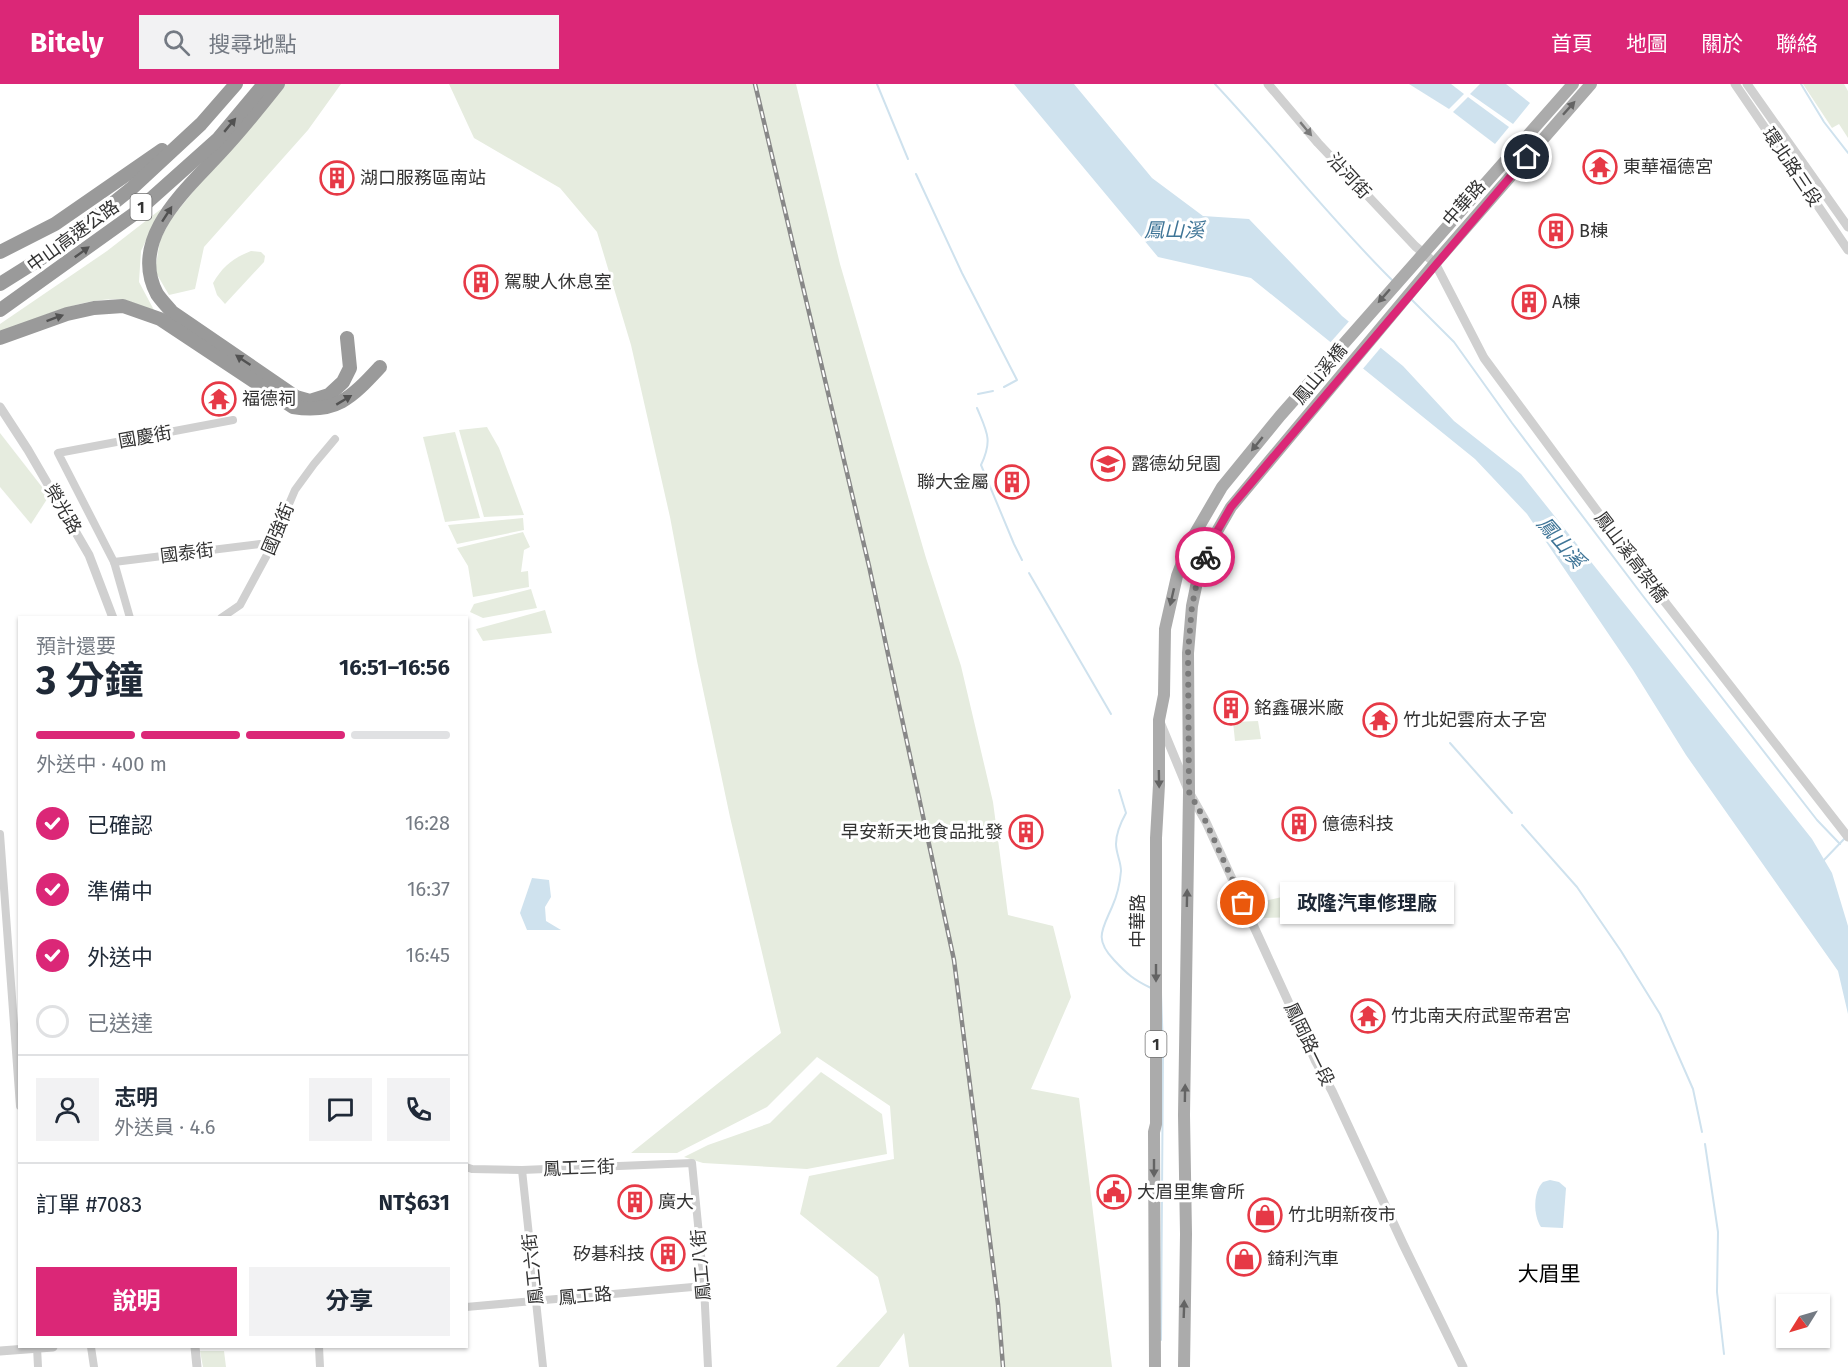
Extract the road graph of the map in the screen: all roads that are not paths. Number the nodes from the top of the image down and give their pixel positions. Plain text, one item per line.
1 (236, 84) edge
2 (264, 84) edge
3 (278, 84) edge
4 (1268, 84) edge
5 (1573, 84) edge
6 (1591, 84) edge
7 (1736, 84) edge
8 (1747, 84) edge
9 (201, 124) junction
10 (1848, 227) edge
11 (1848, 250) edge
12 (0, 252) edge
13 (1423, 252) junction
14 (1436, 264) junction
15 (0, 284) edge
16 (0, 310) edge
17 (0, 338) edge
18 (347, 338) dead end
19 (380, 367) dead end
20 (0, 407) edge
21 (233, 420) dead end
22 (335, 440) dead end
23 (58, 453) joint
24 (1222, 487) joint
25 (260, 544) dead end
26 (114, 562) junction
27 (111, 616) edge
28 (129, 616) edge
29 (224, 616) edge
30 (1159, 720) junction
31 (1189, 792) junction
32 (0, 834) edge
33 (1848, 837) edge
34 (18, 1079) edge
35 (692, 1163) joint
36 (468, 1168) edge
37 (522, 1170) junction
38 (704, 1286) junction
39 (537, 1300) junction
40 (468, 1307) edge
41 (37, 1348) edge
42 (91, 1348) edge
43 (195, 1348) edge
44 (319, 1348) edge
45 (0, 1351) edge
46 (38, 1367) edge
47 (94, 1367) edge
48 (196, 1367) edge
49 (320, 1367) edge
50 (543, 1367) edge
51 (708, 1367) edge
52 (1155, 1367) edge
53 (1184, 1367) edge
54 (1463, 1367) edge

1 - 9 highway, 中山高速公路 / 1
16 -> 2 highway, 中山高速公路 / 1
18 -> 3 highway
4 -> 13 street, 沿河街
5 - 13 main road, 中華路 / 1
14 -> 6 main road, 中華路 / 1
7 - 11 street, 環北路三段
8 - 10 street, 環北路三段
9 - 12 highway
9 - 15 highway, 中山高速公路 / 1
13 - 14 street, 沿河街
13 -> 24 main road, 鳳山溪橋 / 1
14 - 31 main road, 鳳山溪橋 / 1
14 - 33 street, 鳳山溪高架橋
17 -> 19 highway
20 - 27 street, 榮光路
21 - 23 street, 國慶街
22 - 29 street, 國強街
23 - 26 street, 榮光路
24 -> 30 main road, 中華路 / 1
25 - 26 street, 國泰街
26 - 28 street, 榮光路
30 - 31 street, 鳳岡路一段
30 -> 52 main road, 中華路 / 1
53 -> 31 main road, 1
31 - 54 street, 鳳岡路一段
32 - 34 street
35 - 37 street, 鳳工三街
35 - 38 street, 鳳工八街
36 - 37 street, 鳳工三街
37 - 39 street, 鳳工六街
38 - 39 street, 鳳工路
38 - 51 street, 鳳工八街
39 - 40 street, 鳳工路
39 - 50 street, 鳳工六街
41 - 45 street
41 - 46 street
42 - 47 street
43 - 48 street
44 - 49 street

